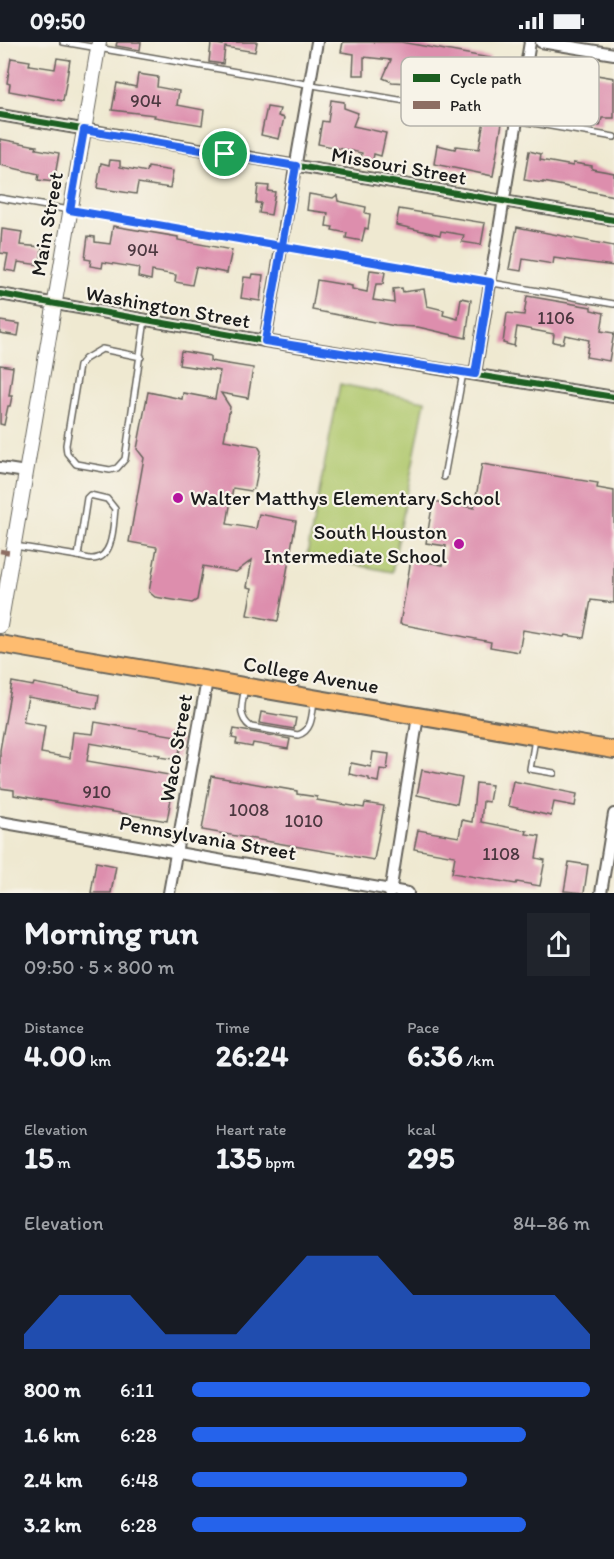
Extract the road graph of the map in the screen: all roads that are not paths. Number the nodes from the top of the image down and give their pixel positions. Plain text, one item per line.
1 (63, 42) edge
2 (317, 42) edge
3 (530, 42) edge
4 (541, 42) edge
5 (99, 45) edge
6 (614, 54) edge
7 (528, 57) edge
8 (310, 84) junction
9 (401, 100) edge
10 (0, 115) edge
11 (516, 126) edge
12 (551, 126) edge
13 (84, 130) junction
14 (614, 137) edge
15 (296, 166) junction
16 (0, 198) edge
17 (504, 201) junction
18 (70, 210) junction
19 (614, 220) edge
20 (281, 246) junction
21 (490, 282) junction
22 (0, 294) edge
23 (54, 304) junction
24 (614, 304) edge
25 (146, 320) junction
26 (265, 341) junction
27 (141, 357) junction
28 (463, 372) junction
29 (475, 374) junction
30 (614, 397) edge
31 (0, 468) edge
32 (26, 472) junction
33 (444, 477) dead end
34 (14, 545) junction
35 (78, 556) junction
36 (0, 626) edge
37 (0, 644) edge
38 (207, 680) junction
39 (245, 686) junction
40 (314, 698) junction
41 (418, 716) junction
42 (535, 737) junction
43 (614, 750) edge
44 (554, 773) dead end
45 (614, 814) edge
46 (0, 822) edge
47 (176, 853) junction
48 (391, 891) edge
49 (170, 893) edge
50 (408, 893) edge
51 (600, 893) edge

1 - 5 lane
2 - 8 street
3 - 7 street
4 - 6 street
5 - 8 lane
5 - 13 street, Main Street
8 - 9 lane
8 - 15 street
10 - 13 street, Missouri Street
11 - 17 street
12 - 14 lane
13 - 15 street, Missouri Street
13 - 18 street, Main Street
15 - 17 street, Missouri Street
15 - 20 street
16 - 18 lane
17 - 19 street, Missouri Street
17 - 21 street
18 - 20 lane
18 - 23 street, Main Street
20 - 21 lane
20 - 26 street
21 - 24 lane
21 - 29 street
22 - 23 street, Washington Street
23 - 25 street, Washington Street
23 - 32 street, Main Street
25 - 26 street, Washington Street
25 - 27 lane
26 - 28 street, Washington Street
27 - 27 lane
28 - 29 street, Washington Street
28 - 33 lane
29 - 30 street, Washington Street
31 - 32 street
32 - 34 street, Main Street
34 - 35 lane
34 - 36 street, Main Street
35 - 35 lane
37 - 38 main road, College Avenue
38 - 39 main road, College Avenue
38 - 47 street, Waco Street
39 - 40 main road, College Avenue
39 - 40 lane
40 - 41 main road, College Avenue
41 - 42 main road, College Avenue
41 - 48 street
42 - 43 main road, College Avenue
42 - 44 lane
45 - 51 street
46 - 47 street, Pennsylvania Street
47 - 48 street, Pennsylvania Street
47 - 49 street, Waco Street
48 - 50 street, Pennsylvania Street

